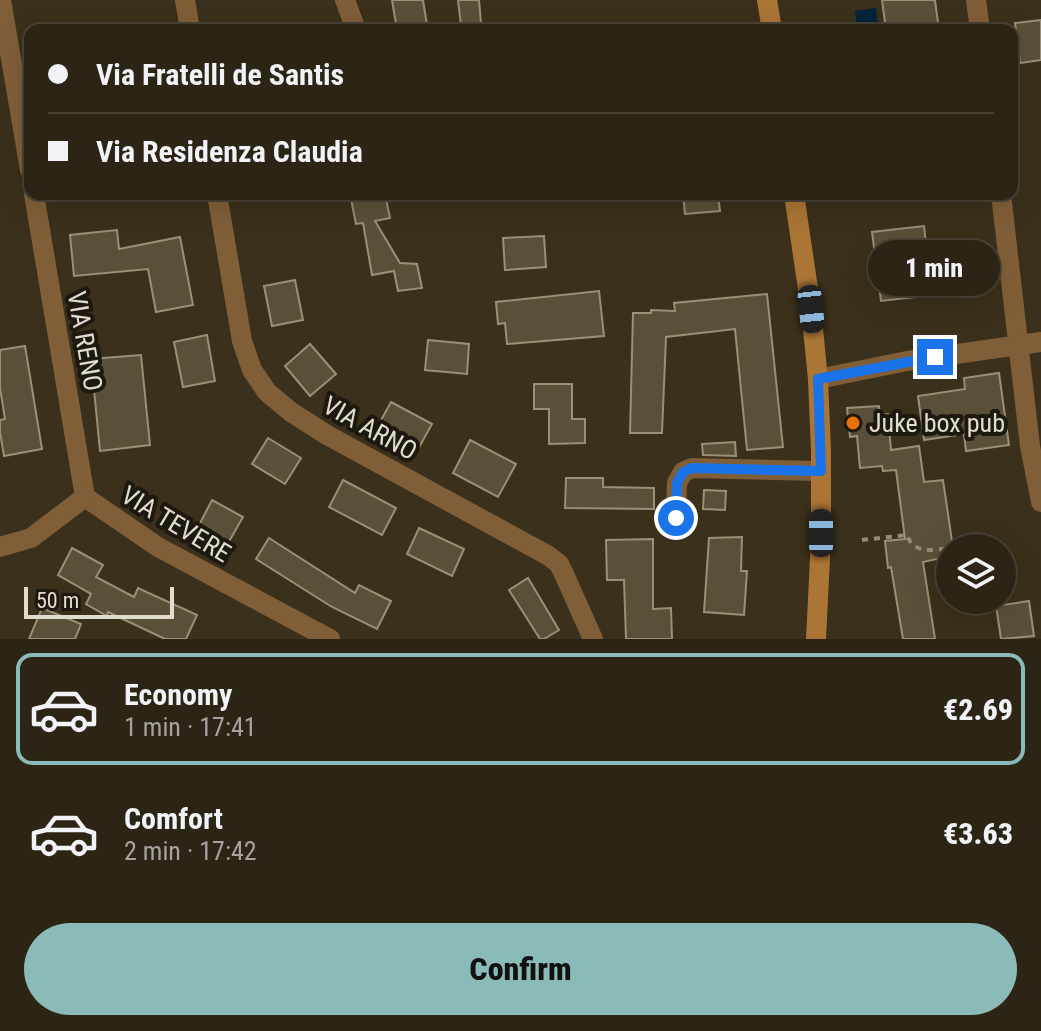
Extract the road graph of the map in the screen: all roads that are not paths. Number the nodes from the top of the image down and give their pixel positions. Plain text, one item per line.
1 (1, 0) edge
2 (185, 0) edge
3 (345, 0) edge
4 (767, 0) edge
5 (976, 0) edge
6 (189, 24) edge
7 (354, 24) edge
8 (771, 24) edge
9 (979, 24) edge
10 (24, 135) edge
11 (35, 200) edge
12 (218, 200) edge
13 (795, 200) edge
14 (1002, 200) edge
15 (1041, 342) edge
16 (1019, 345) junction
17 (818, 379) junction
18 (821, 471) junction
19 (85, 497) junction
20 (1041, 502) edge
21 (676, 518) dead end
22 (0, 547) edge
23 (330, 639) edge
24 (593, 639) edge
25 (816, 639) edge

1 - 10 street
2 - 6 street
3 - 7 street
4 - 8 main road
5 - 9 street
11 - 19 street, VIA RENO
12 - 24 street, VIA ARNO
13 - 17 main road
14 - 16 street
15 - 16 street
16 - 17 street
16 - 20 street
17 - 18 main road
18 - 21 street
18 - 25 main road
19 - 22 street, VIA TEVERE
19 - 23 street, VIA TEVERE

